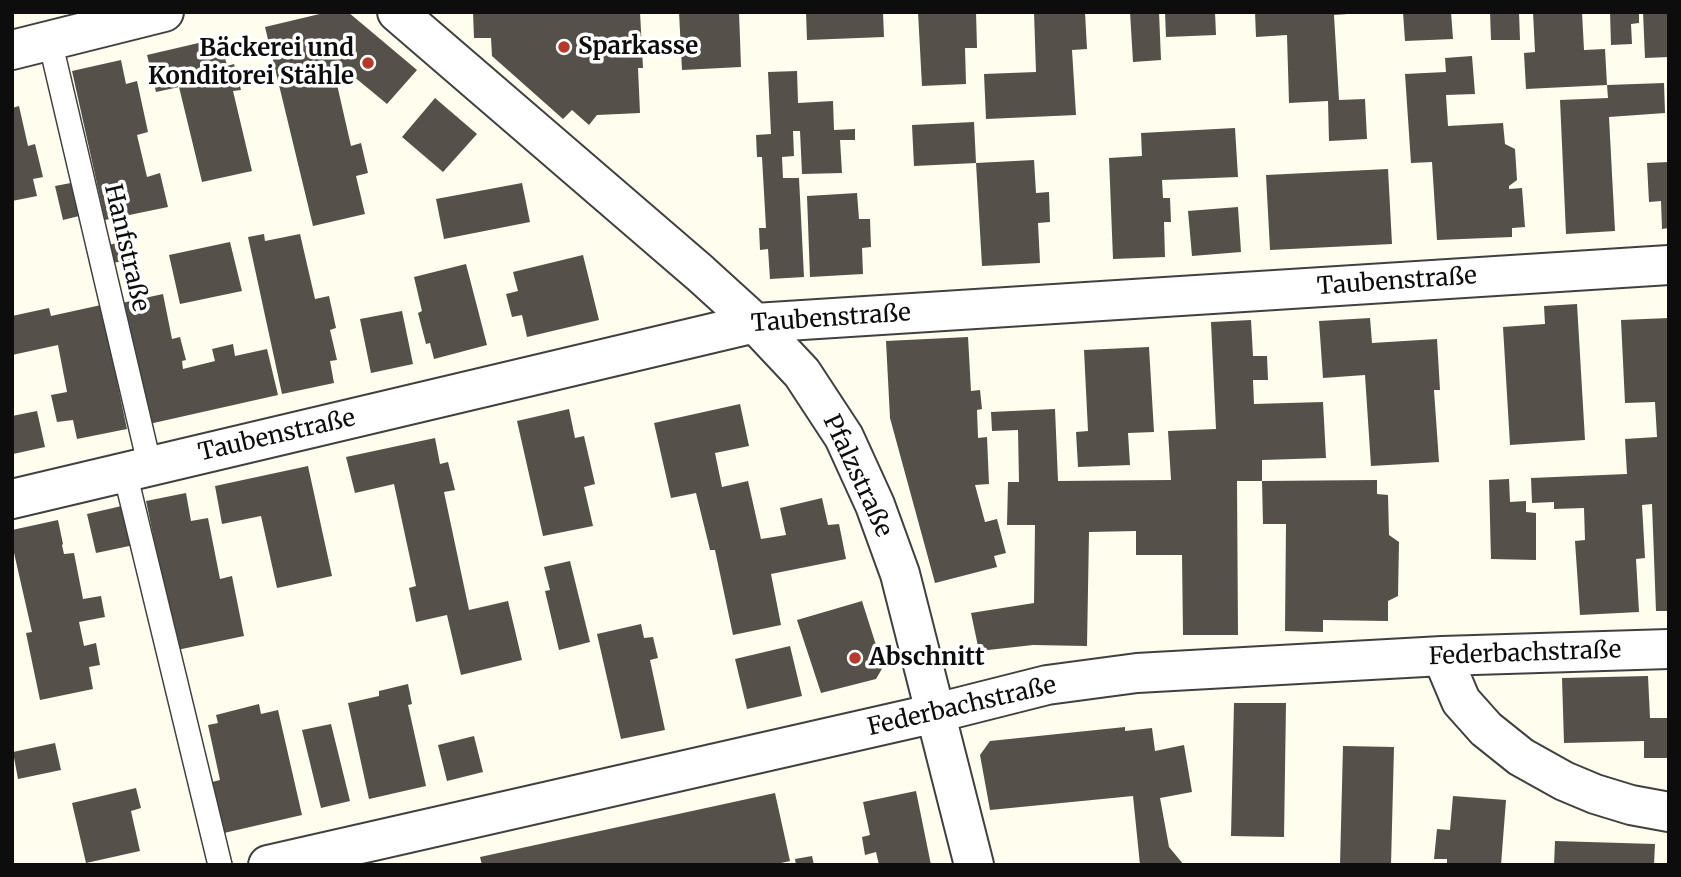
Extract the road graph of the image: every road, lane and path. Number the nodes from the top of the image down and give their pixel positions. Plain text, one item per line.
1 (164, 12) edge
2 (397, 12) edge
3 (50, 41) junction
4 (12, 50) edge
5 (1669, 265) edge
6 (755, 323) junction
7 (137, 470) junction
8 (12, 499) edge
9 (1669, 649) edge
10 (1442, 656) junction
11 (936, 713) junction
12 (1669, 812) edge
13 (220, 865) edge
14 (268, 865) edge
15 (974, 865) edge

1 - 3 street
2 - 6 street, Pfalzstraße
3 - 4 street
3 - 7 lane, Hanfstraße
5 - 6 street, Taubenstraße
6 - 7 street, Taubenstraße
6 - 11 street, Pfalzstraße
7 - 8 street, Taubenstraße
7 - 13 lane, Hanfstraße
9 - 10 street, Federbachstraße
10 - 11 street, Federbachstraße
10 - 12 street
11 - 14 street, Federbachstraße
11 - 15 street, Pfalzstraße

